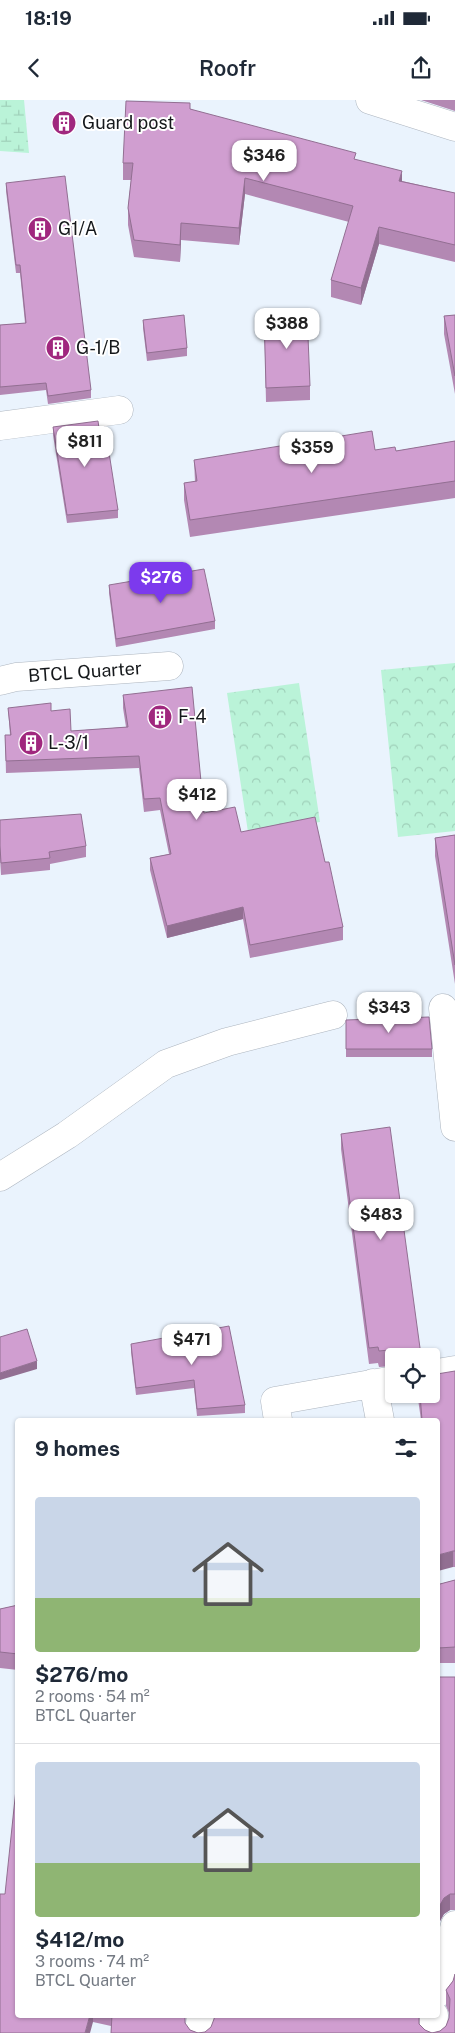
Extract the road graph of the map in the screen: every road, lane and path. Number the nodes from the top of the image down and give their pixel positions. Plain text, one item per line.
1 (370, 100) edge
2 (455, 127) edge
3 (119, 410) dead end
4 (0, 426) edge
5 (170, 666) dead end
6 (0, 680) edge
7 (443, 1008) dead end
8 (333, 1015) dead end
9 (455, 1127) edge
10 (0, 1177) edge
11 (455, 1370) edge
12 (440, 1372) edge
13 (383, 1382) edge
14 (278, 1418) edge
15 (380, 1418) edge
16 (455, 1925) edge
17 (440, 1985) edge
18 (201, 2018) edge
19 (434, 2018) edge
20 (199, 2033) edge
21 (433, 2033) edge

1 - 2 street
3 - 4 street
5 - 6 street, BTCL Quarter
7 - 9 street
8 - 10 street
11 - 12 street
13 - 14 street
13 - 15 street
16 - 17 street
18 - 20 street
19 - 21 street

